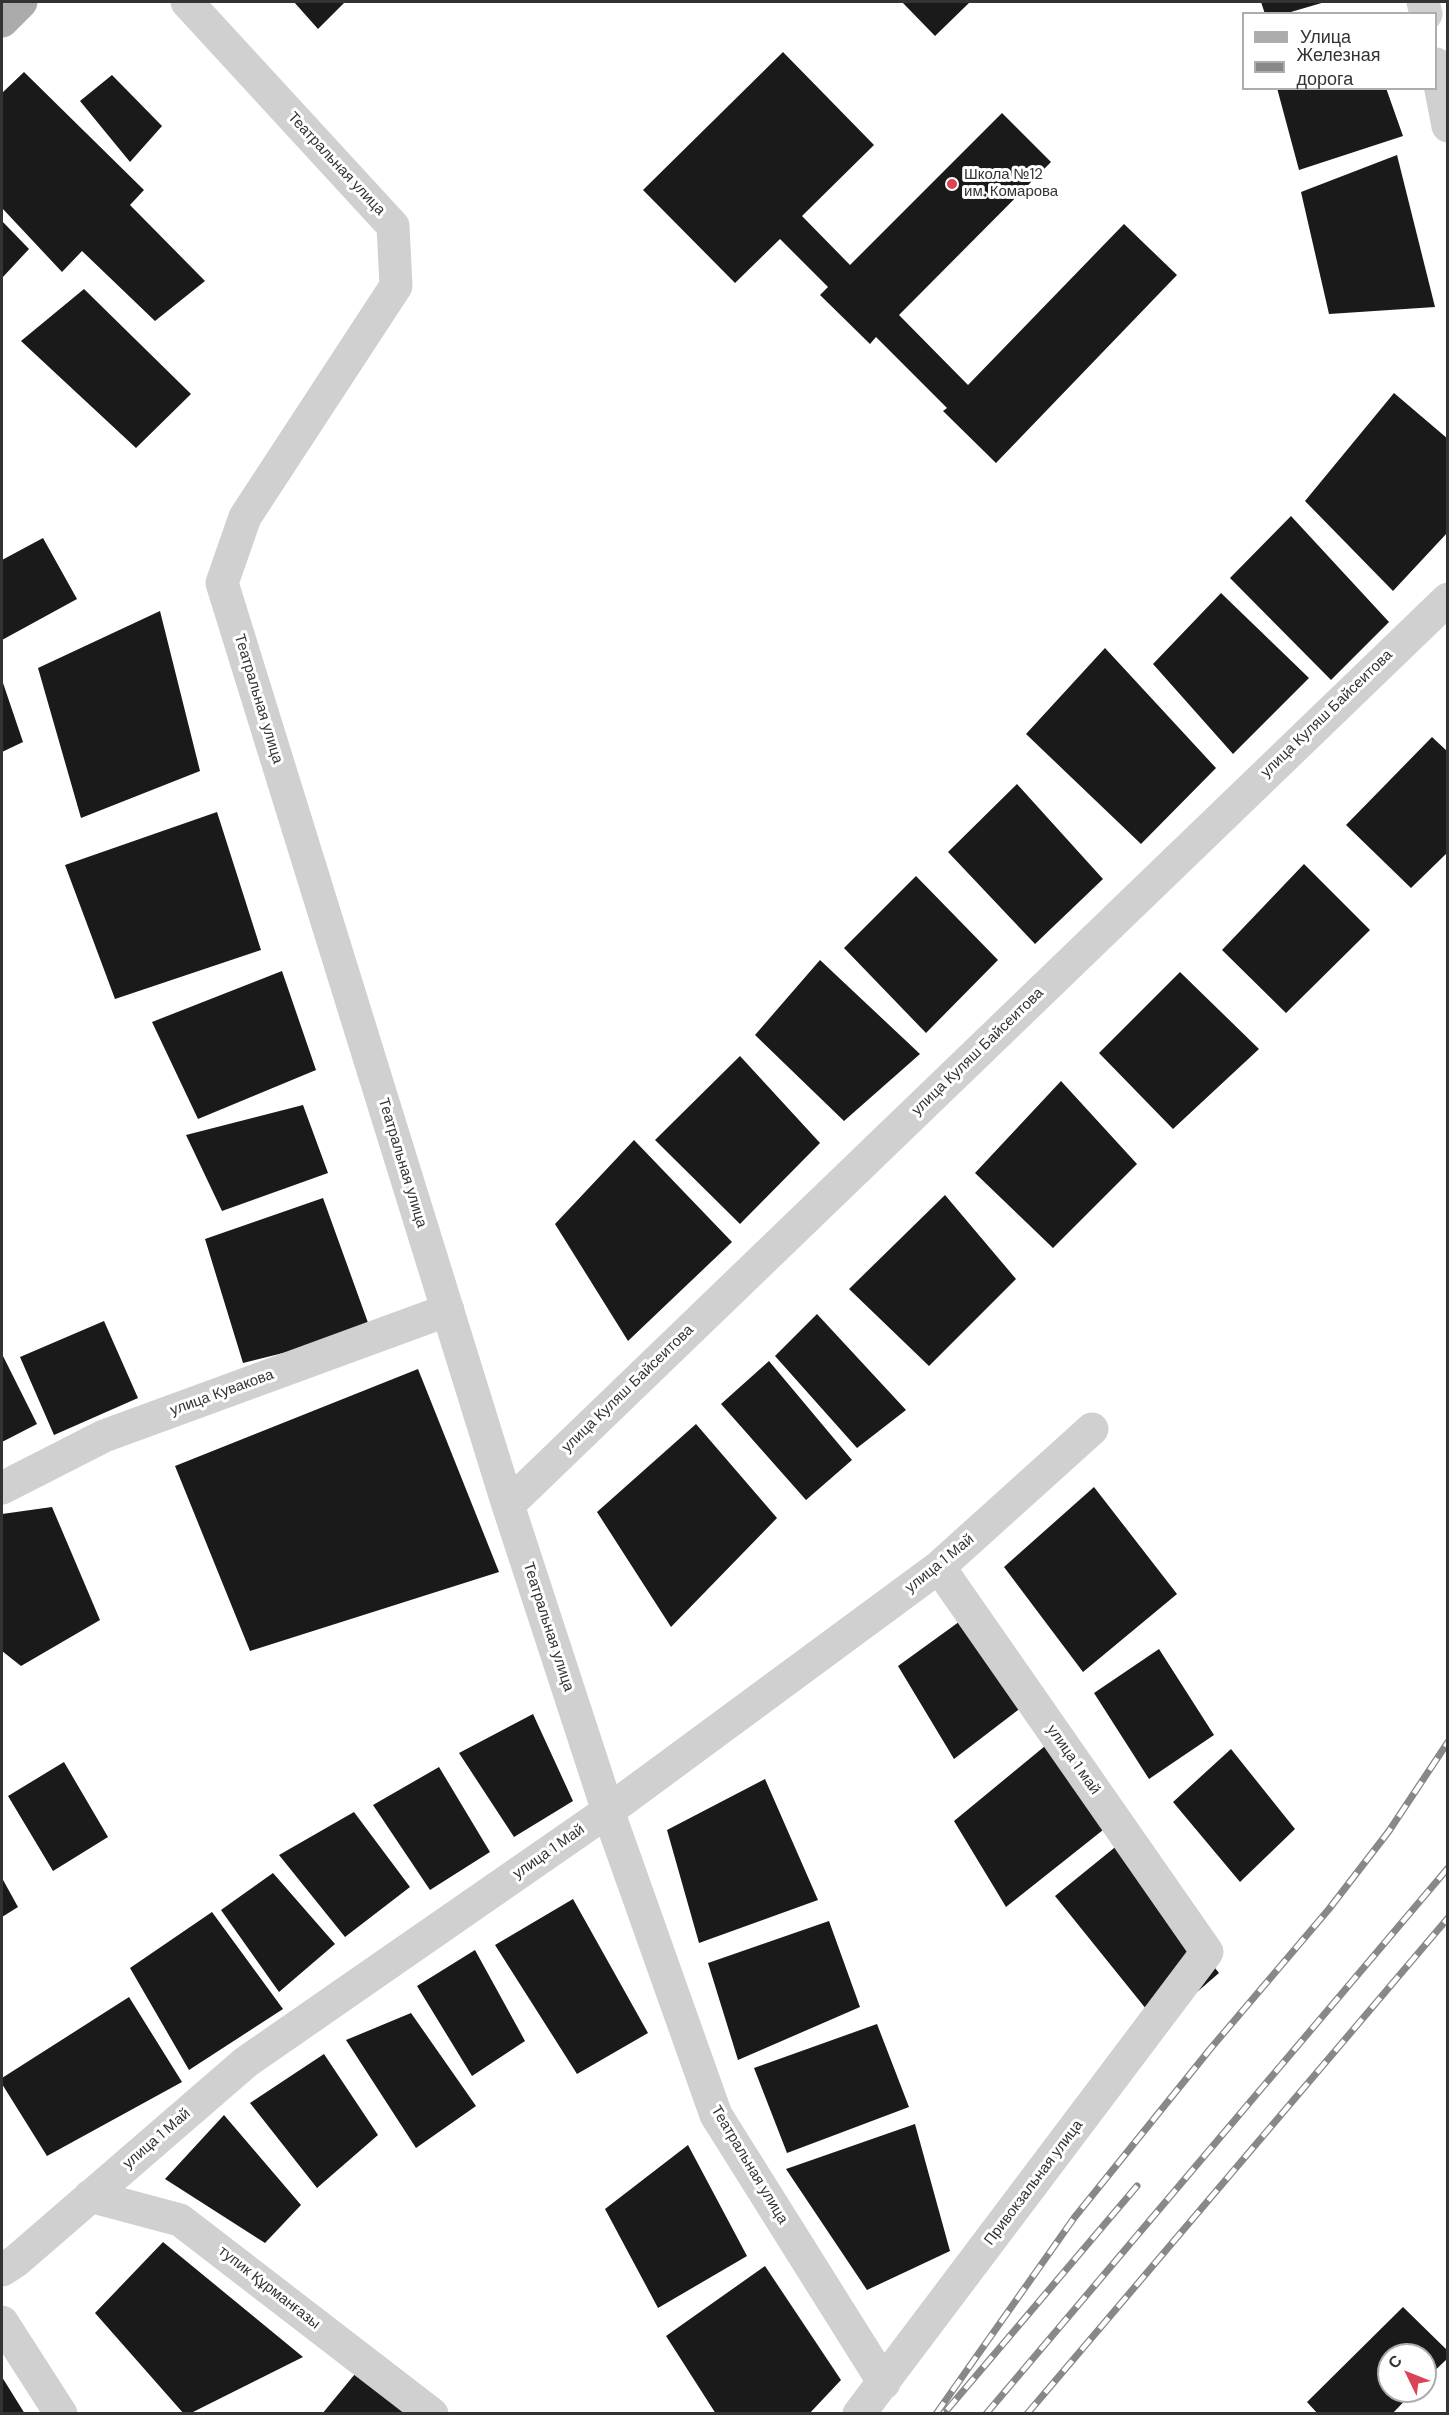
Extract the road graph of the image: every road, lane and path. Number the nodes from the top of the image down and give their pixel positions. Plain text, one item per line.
1 (21, 2) edge
2 (187, 2) edge
3 (2, 21) edge
4 (1437, 69) edge
5 (1448, 126) edge
6 (1448, 599) edge
7 (448, 1310) junction
8 (1092, 1429) dead end
9 (2, 1488) edge
10 (508, 1505) junction
11 (939, 1567) junction
12 (609, 1811) junction
13 (1207, 1952) joint
14 (90, 2196) junction
15 (6, 2256) edge
16 (2, 2322) edge
17 (884, 2383) junction
18 (61, 2414) edge
19 (432, 2414) edge
20 (859, 2414) edge

1 - 3 main road
2 - 7 street, Театральная улица
4 - 5 street
6 - 10 street, улица Куляш Байсеитова
7 - 9 street, улица Кувакова
7 - 10 street, Театральная улица
8 - 11 street, улица 1 Май
10 - 12 street, Театральная улица
11 - 12 street, улица 1 Май
11 - 13 street, улица 1 май
12 - 14 street, улица 1 Май
12 - 17 street, Театральная улица
13 - 17 street, Привокзальная улица
14 - 15 street, улица 1 Май
14 - 19 street, тупик Құрманғазы
16 - 18 street
17 - 20 street, Привокзальная улица

